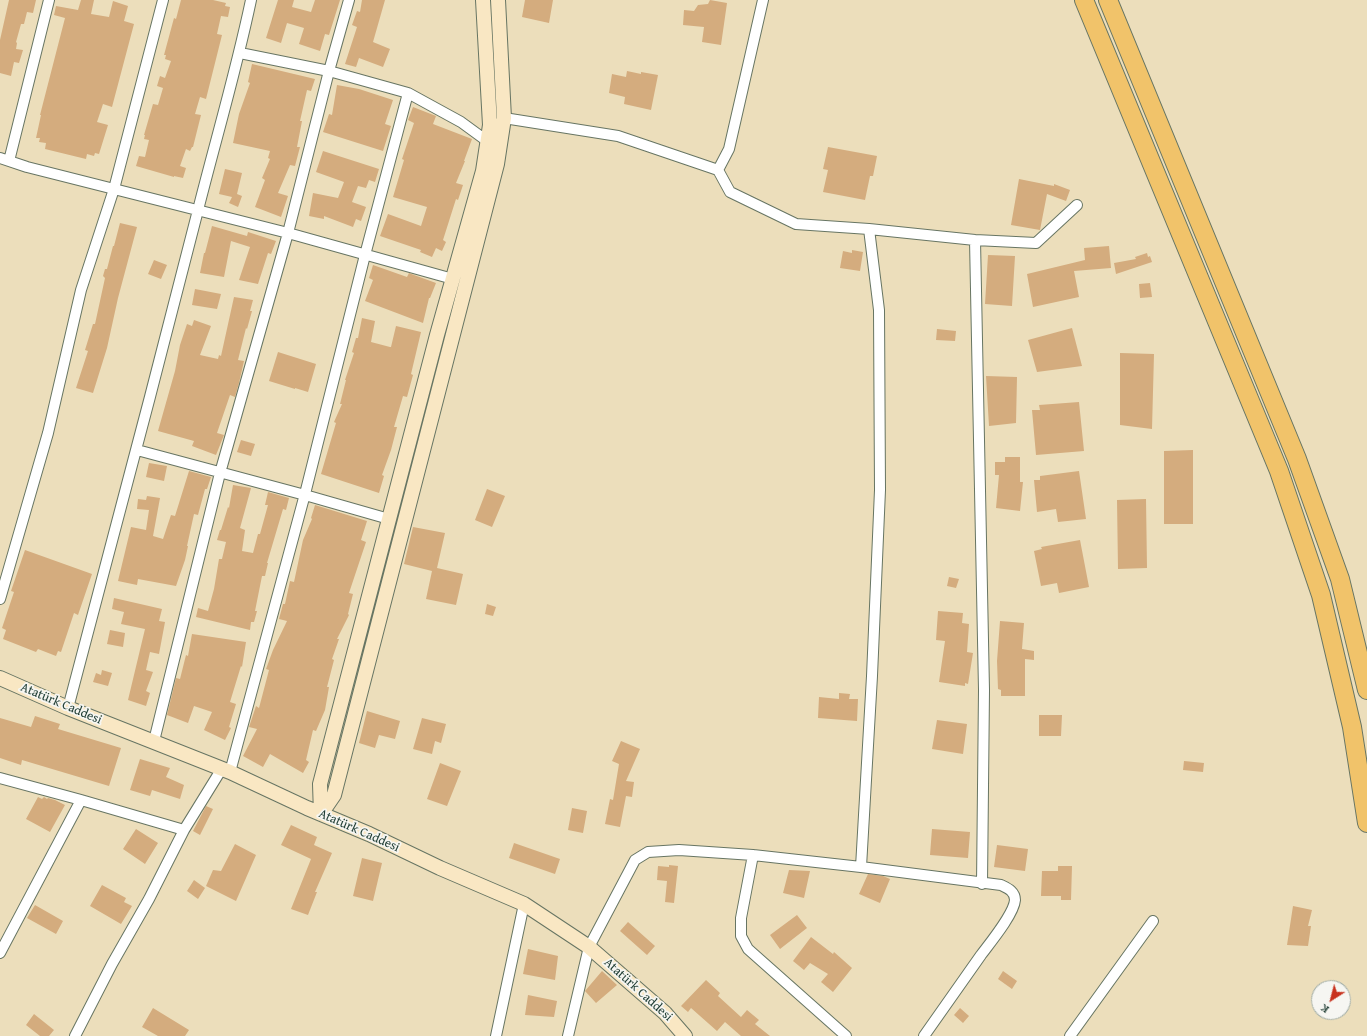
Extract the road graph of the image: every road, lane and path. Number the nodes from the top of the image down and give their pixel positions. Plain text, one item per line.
1 (49, 0) edge
2 (163, 0) edge
3 (251, 0) edge
4 (349, 0) edge
5 (483, 0) edge
6 (498, 0) edge
7 (763, 0) edge
8 (1084, 0) edge
9 (1108, 0) edge
10 (240, 53) junction
11 (329, 71) junction
12 (408, 92) junction
13 (504, 118) junction
14 (487, 141) junction
15 (4, 160) edge
16 (718, 170) junction
17 (114, 189) junction
18 (1076, 205) dead end
19 (198, 210) junction
20 (869, 229) junction
21 (288, 233) junction
22 (975, 240) junction
23 (365, 255) junction
24 (452, 279) junction
25 (137, 450) junction
26 (220, 473) junction
27 (305, 495) junction
28 (389, 520) junction
29 (0, 599) edge
30 (0, 678) edge
31 (1367, 690) edge
32 (68, 708) junction
33 (154, 741) junction
34 (226, 771) junction
35 (0, 778) edge
36 (81, 800) junction
37 (322, 814) junction
38 (1367, 823) edge
39 (184, 830) junction
40 (753, 855) junction
41 (861, 867) junction
42 (982, 884) junction
43 (524, 904) junction
44 (1153, 921) dead end
45 (589, 947) junction
46 (0, 953) edge
47 (75, 1036) edge
48 (496, 1036) edge
49 (568, 1036) edge
50 (686, 1036) edge
51 (846, 1036) edge
52 (924, 1036) edge
53 (1070, 1036) edge

1 - 15 street
2 - 17 street
3 - 10 street
4 - 11 street
5 - 14 street
6 - 13 street
7 - 16 street
8 - 38 highway
9 - 31 highway
10 - 11 street
10 - 19 street
11 - 12 street
11 - 21 street
12 - 14 street
12 - 23 street
13 - 16 street
13 - 37 street
14 - 24 street
15 - 17 street
16 - 20 street
17 - 19 street
17 - 29 street
18 - 22 street
19 - 21 street
19 - 25 street
20 - 22 street
20 - 41 street
21 - 23 street
21 - 26 street
22 - 42 street
23 - 24 street
23 - 27 street
24 - 28 street
25 - 26 street
25 - 32 street
26 - 27 street
26 - 33 street
27 - 28 street
27 - 34 street
28 - 37 street
30 - 32 street, Atatürk Caddesi
32 - 33 street, Atatürk Caddesi
33 - 34 street, Atatürk Caddesi
34 - 37 street, Atatürk Caddesi
34 - 39 street
35 - 36 street
36 - 39 street
36 - 46 street
37 - 43 street, Atatürk Caddesi
39 - 47 street
40 - 41 street
40 - 45 street
40 - 51 street
41 - 42 street
42 - 52 street
43 - 45 street, Atatürk Caddesi
43 - 48 street
44 - 53 street
45 - 49 street
45 - 50 street, Atatürk Caddesi

